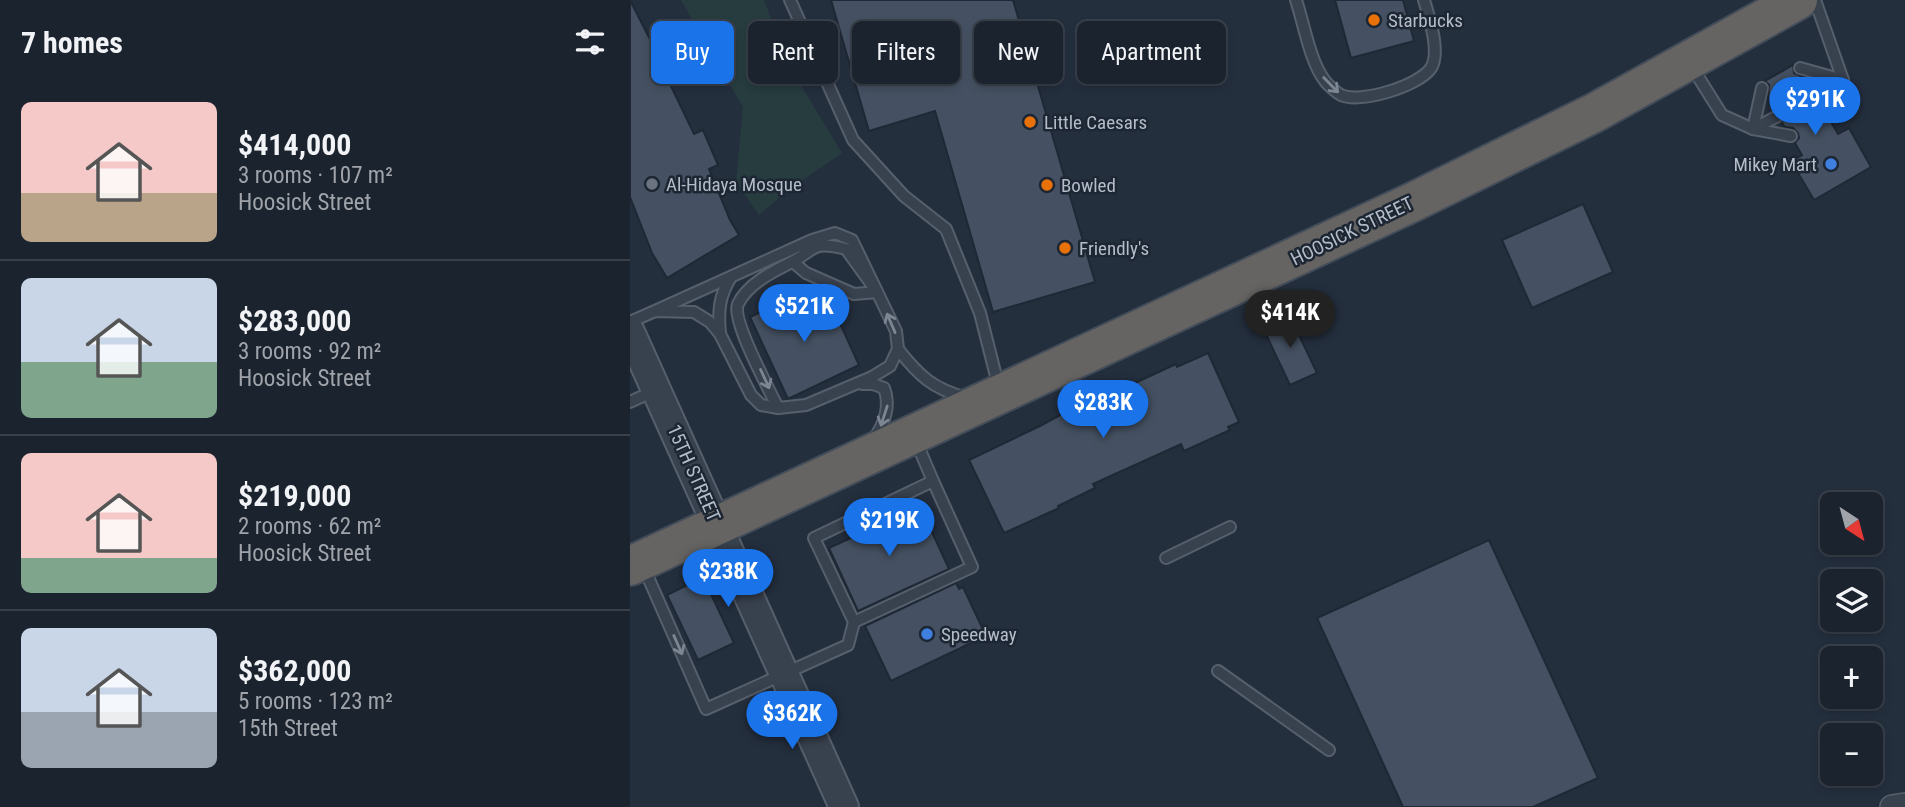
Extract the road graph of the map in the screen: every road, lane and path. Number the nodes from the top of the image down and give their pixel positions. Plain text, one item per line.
1 (790, 0) edge
2 (1296, 0) edge
3 (1424, 0) edge
4 (1798, 0) edge
5 (1815, 0) edge
6 (1688, 62) junction
7 (1800, 68) dead end
8 (1843, 80) junction
9 (1762, 89) dead end
10 (1816, 95) dead end
11 (1827, 115) dead end
12 (1778, 116) dead end
13 (1753, 129) junction
14 (1791, 136) dead end
15 (793, 262) junction
16 (731, 277) junction
17 (877, 292) junction
18 (655, 311) junction
19 (630, 323) edge
20 (630, 332) edge
21 (720, 334) junction
22 (898, 349) junction
23 (856, 385) junction
24 (657, 390) junction
25 (992, 398) junction
26 (630, 402) edge
27 (778, 408) junction
28 (913, 435) junction
29 (852, 462) junction
30 (933, 481) junction
31 (717, 524) junction
32 (1230, 527) dead end
33 (1166, 558) dead end
34 (636, 563) edge
35 (853, 622) junction
36 (1218, 671) dead end
37 (784, 674) junction
38 (1329, 750) dead end
39 (1905, 805) edge
40 (844, 807) edge
41 (1892, 807) edge

1 - 25 lane
2 -> 3 lane
4 - 6 highway, HOOSICK STREET
5 - 8 lane
6 - 13 lane
6 - 25 highway, HOOSICK STREET
7 - 8 lane
8 - 10 lane
8 - 11 lane
9 - 13 lane
12 - 13 lane
13 - 14 lane
15 - 17 lane
15 - 17 lane
15 -> 27 lane
16 - 17 lane
16 - 18 lane
16 - 21 lane
22 -> 17 lane
18 - 19 lane
18 - 21 lane
20 - 24 street, 15TH STREET
21 - 27 lane
22 - 23 lane
22 - 25 lane
23 - 27 lane
23 -> 29 lane
24 - 26 lane
24 - 31 street, 15TH STREET
25 - 28 highway, HOOSICK STREET
28 - 29 highway, HOOSICK STREET
28 - 30 lane
29 - 31 highway, HOOSICK STREET
30 - 35 lane
30 - 35 lane
31 - 34 highway, HOOSICK STREET
31 - 37 street, 15TH STREET
32 - 33 lane
34 -> 37 lane
35 - 37 lane
36 - 38 lane
37 - 40 street, 15TH STREET
39 - 41 street

